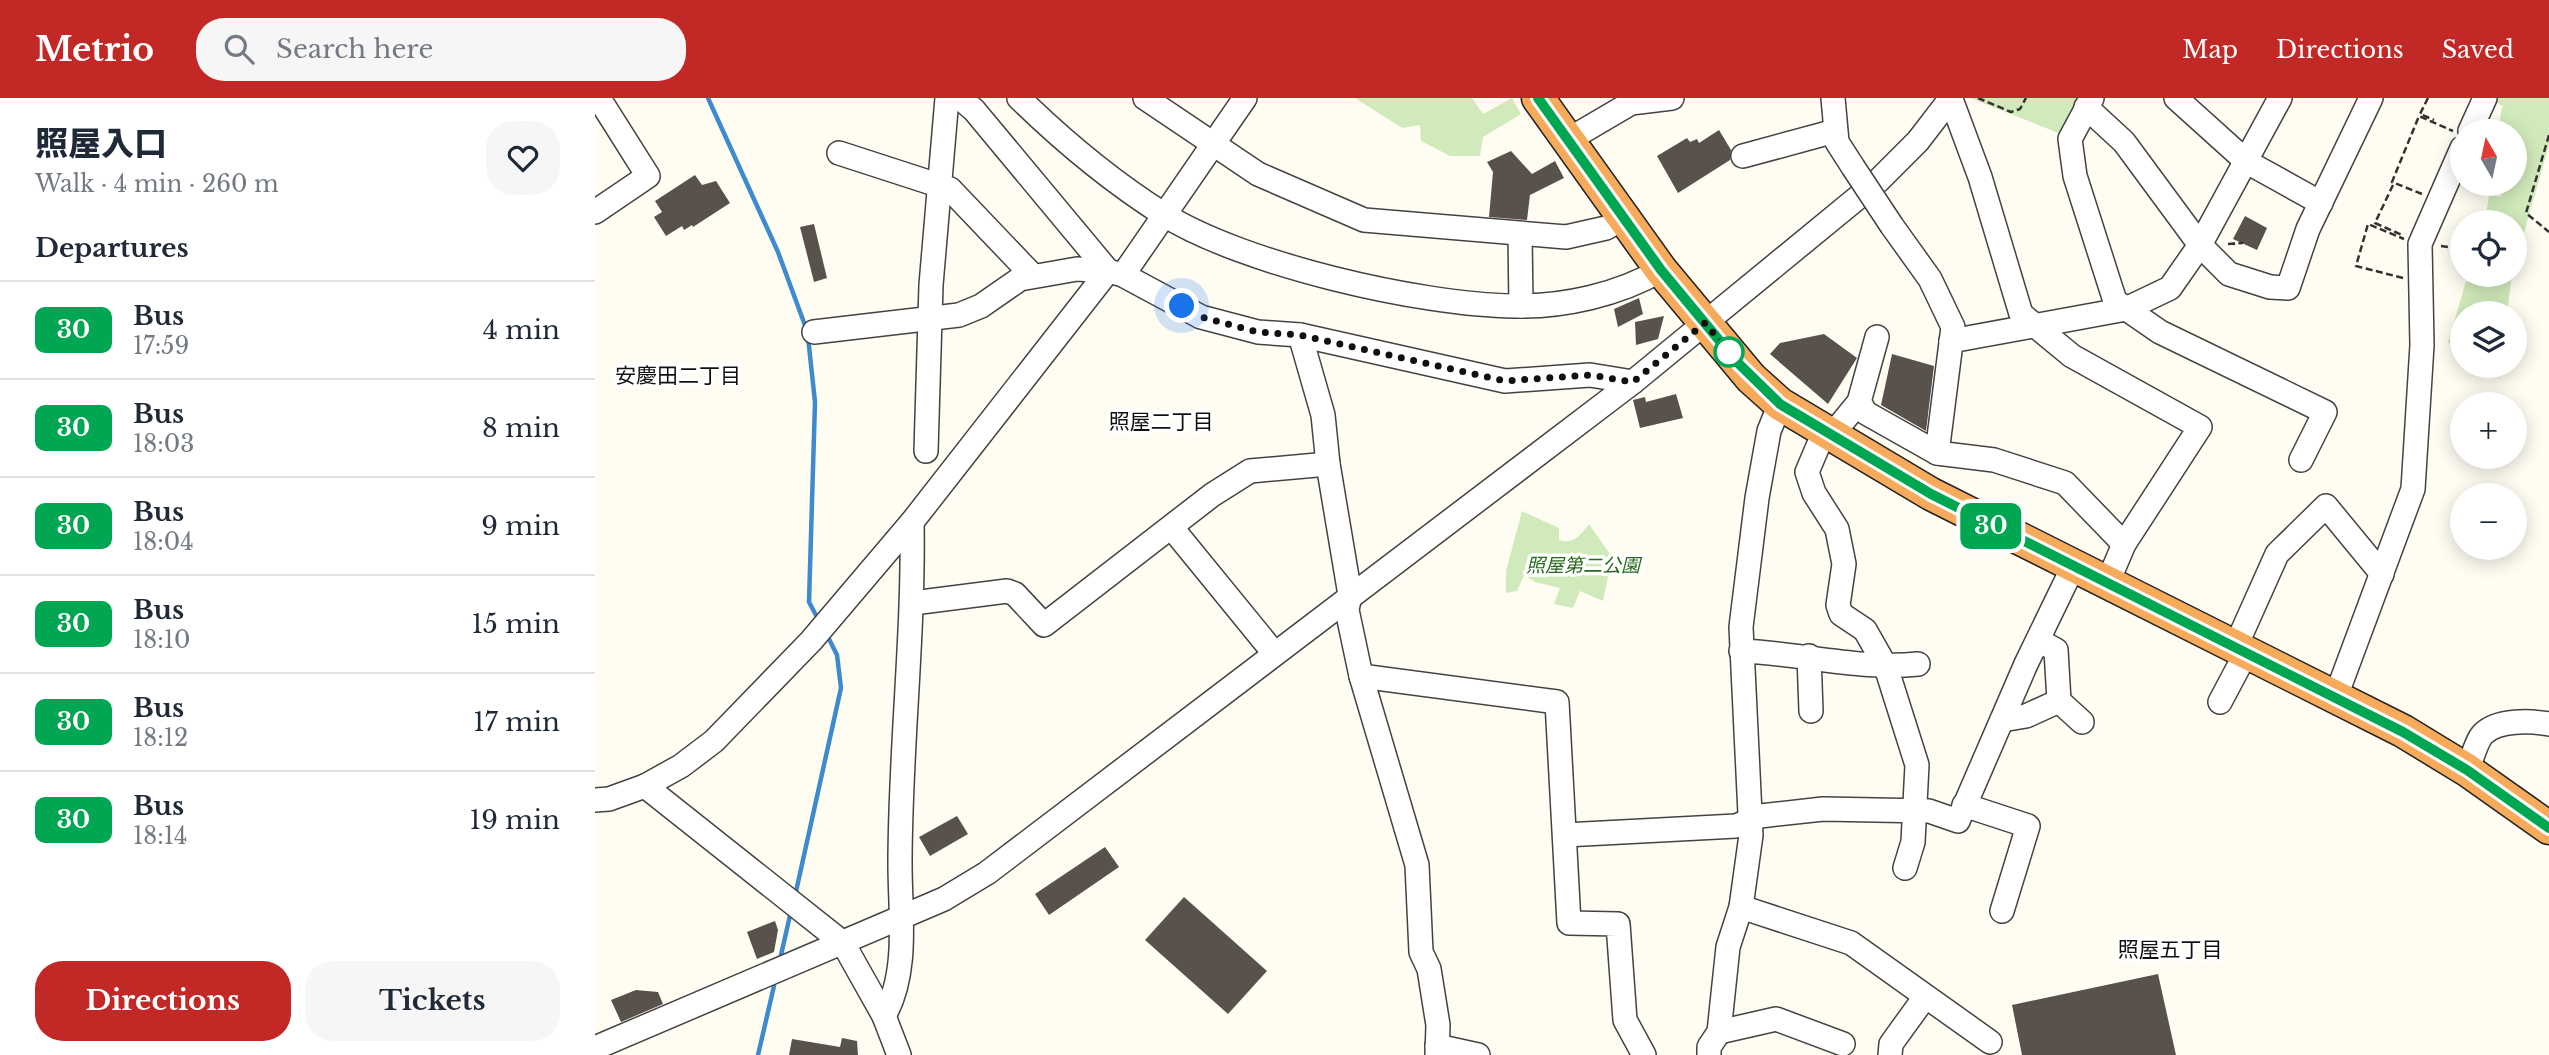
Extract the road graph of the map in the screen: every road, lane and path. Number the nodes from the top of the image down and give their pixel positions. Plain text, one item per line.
1 (947, 98) edge
2 (960, 98) edge
3 (1019, 98) edge
4 (1145, 98) edge
5 (1245, 98) edge
6 (1538, 98) edge
7 (1672, 98) edge
8 (1833, 98) edge
9 (1978, 98) edge
10 (2026, 98) edge
11 (2176, 98) edge
12 (2280, 98) edge
13 (2371, 98) edge
14 (2428, 98) edge
15 (1951, 99) edge
16 (2481, 99) edge
17 (600, 100) edge
18 (1631, 100) edge
19 (2089, 103) edge
20 (2474, 119) edge
21 (2450, 128) edge
22 (2450, 129) edge
23 (1835, 131) junction
24 (2549, 135) edge
25 (1568, 140) junction
26 (1214, 146) junction
27 (839, 153) dead end
28 (1743, 156) dead end
29 (2248, 162) junction
30 (2450, 175) edge
31 (941, 186) junction
32 (2321, 203) junction
33 (595, 212) edge
34 (1164, 214) junction
35 (1624, 218) junction
36 (2549, 232) edge
37 (1520, 234) junction
38 (2200, 245) junction
39 (2437, 246) dead end
40 (2450, 248) edge
41 (1661, 270) junction
42 (1116, 273) junction
43 (1033, 275) junction
44 (2406, 278) dead end
45 (1521, 306) junction
46 (2126, 309) junction
47 (932, 319) junction
48 (1705, 323) junction
49 (2035, 326) junction
50 (814, 332) dead end
51 (1300, 335) junction
52 (1877, 337) dead end
53 (1951, 341) junction
54 (1633, 382) junction
55 (1859, 402) junction
56 (1780, 404) junction
57 (1827, 434) junction
58 (926, 451) dead end
59 (1937, 453) junction
60 (2301, 460) dead end
61 (1328, 464) junction
62 (912, 522) junction
63 (1172, 528) junction
64 (2124, 544) junction
65 (2073, 568) junction
66 (2382, 574) junction
67 (2107, 583) junction
68 (1350, 594) junction
69 (913, 603) junction
70 (2038, 640) junction
71 (1741, 651) junction
72 (2241, 651) junction
73 (1274, 653) junction
74 (1809, 656) junction
75 (1918, 664) dead end
76 (1886, 667) junction
77 (1361, 676) junction
78 (2336, 696) junction
79 (2059, 701) junction
80 (2220, 702) dead end
81 (1811, 711) dead end
82 (2002, 720) junction
83 (2082, 722) dead end
84 (2549, 724) edge
85 (2467, 770) junction
86 (645, 786) junction
87 (595, 800) edge
88 (1964, 805) junction
89 (1915, 810) junction
90 (1749, 821) junction
91 (2549, 828) edge
92 (1565, 835) junction
93 (1905, 868) dead end
94 (1741, 907) junction
95 (2002, 911) dead end
96 (902, 916) junction
97 (843, 943) junction
98 (1925, 997) junction
99 (884, 1016) junction
100 (1990, 1042) dead end
101 (1843, 1044) dead end
102 (1707, 1047) edge
103 (595, 1048) edge
104 (1437, 1050) edge
105 (899, 1055) edge
106 (1478, 1055) edge
107 (1644, 1055) edge
108 (1890, 1055) edge

1 - 31 street
2 - 42 street
3 - 34 street
4 - 26 street
5 - 26 street
6 - 25 highway
7 - 18 street
8 - 23 street
9 - 10 path
11 - 29 street
12 - 29 street
13 - 32 street
14 - 21 path
15 - 48 street
15 - 49 street
16 - 20 street
17 - 33 street
18 - 25 street
19 - 38 street
19 - 46 street
22 - 44 path
23 - 28 street
23 - 53 street, bridge
24 - 36 path
25 - 35 highway
26 - 34 street
26 - 37 street
27 - 31 street
29 - 32 street
29 - 38 street
30 - 66 street
31 - 43 street
31 - 47 street
32 - 38 street
34 - 42 street
34 - 45 street
35 - 37 street
35 - 41 highway
37 - 45 street
38 - 46 street
39 - 40 path
41 - 45 street
41 - 48 highway
42 - 43 street
42 - 51 street
42 - 62 street
43 - 47 street
46 - 49 street
46 - 60 street
47 - 50 street
47 - 58 street
48 - 54 street
48 - 56 highway
49 - 53 street
49 - 64 street
51 - 54 street
51 - 61 street
52 - 55 street
53 - 59 street
54 - 68 street
55 - 57 street
55 - 59 street
56 - 57 highway
56 - 71 street
57 - 65 highway
57 - 76 street
59 - 64 street
61 - 63 street
61 - 68 street
62 - 69 street
62 - 86 street
63 - 69 street
63 - 73 street
64 - 67 street
65 - 67 highway
65 - 70 street
66 - 72 street
66 - 78 street
67 - 72 highway
68 - 73 street
68 - 77 street
69 - 96 street
70 - 79 street
70 - 82 street
71 - 74 street
71 - 90 street
72 - 78 highway
72 - 80 street
73 - 96 street
74 - 76 street
74 - 81 street
75 - 76 street
76 - 89 street
77 - 92 street
77 - 104 street
78 - 85 highway
79 - 82 street
79 - 83 street
82 - 88 street
84 - 85 street
85 - 91 highway
86 - 87 street
86 - 97 street
88 - 89 street
88 - 95 street
89 - 90 street
89 - 93 street
90 - 92 street
90 - 94 street
92 - 107 street
94 - 98 street
94 - 102 street
96 - 97 street
96 - 99 street
97 - 99 street
97 - 103 street
98 - 100 street
98 - 108 street
99 - 105 street
101 - 102 street
104 - 106 street

